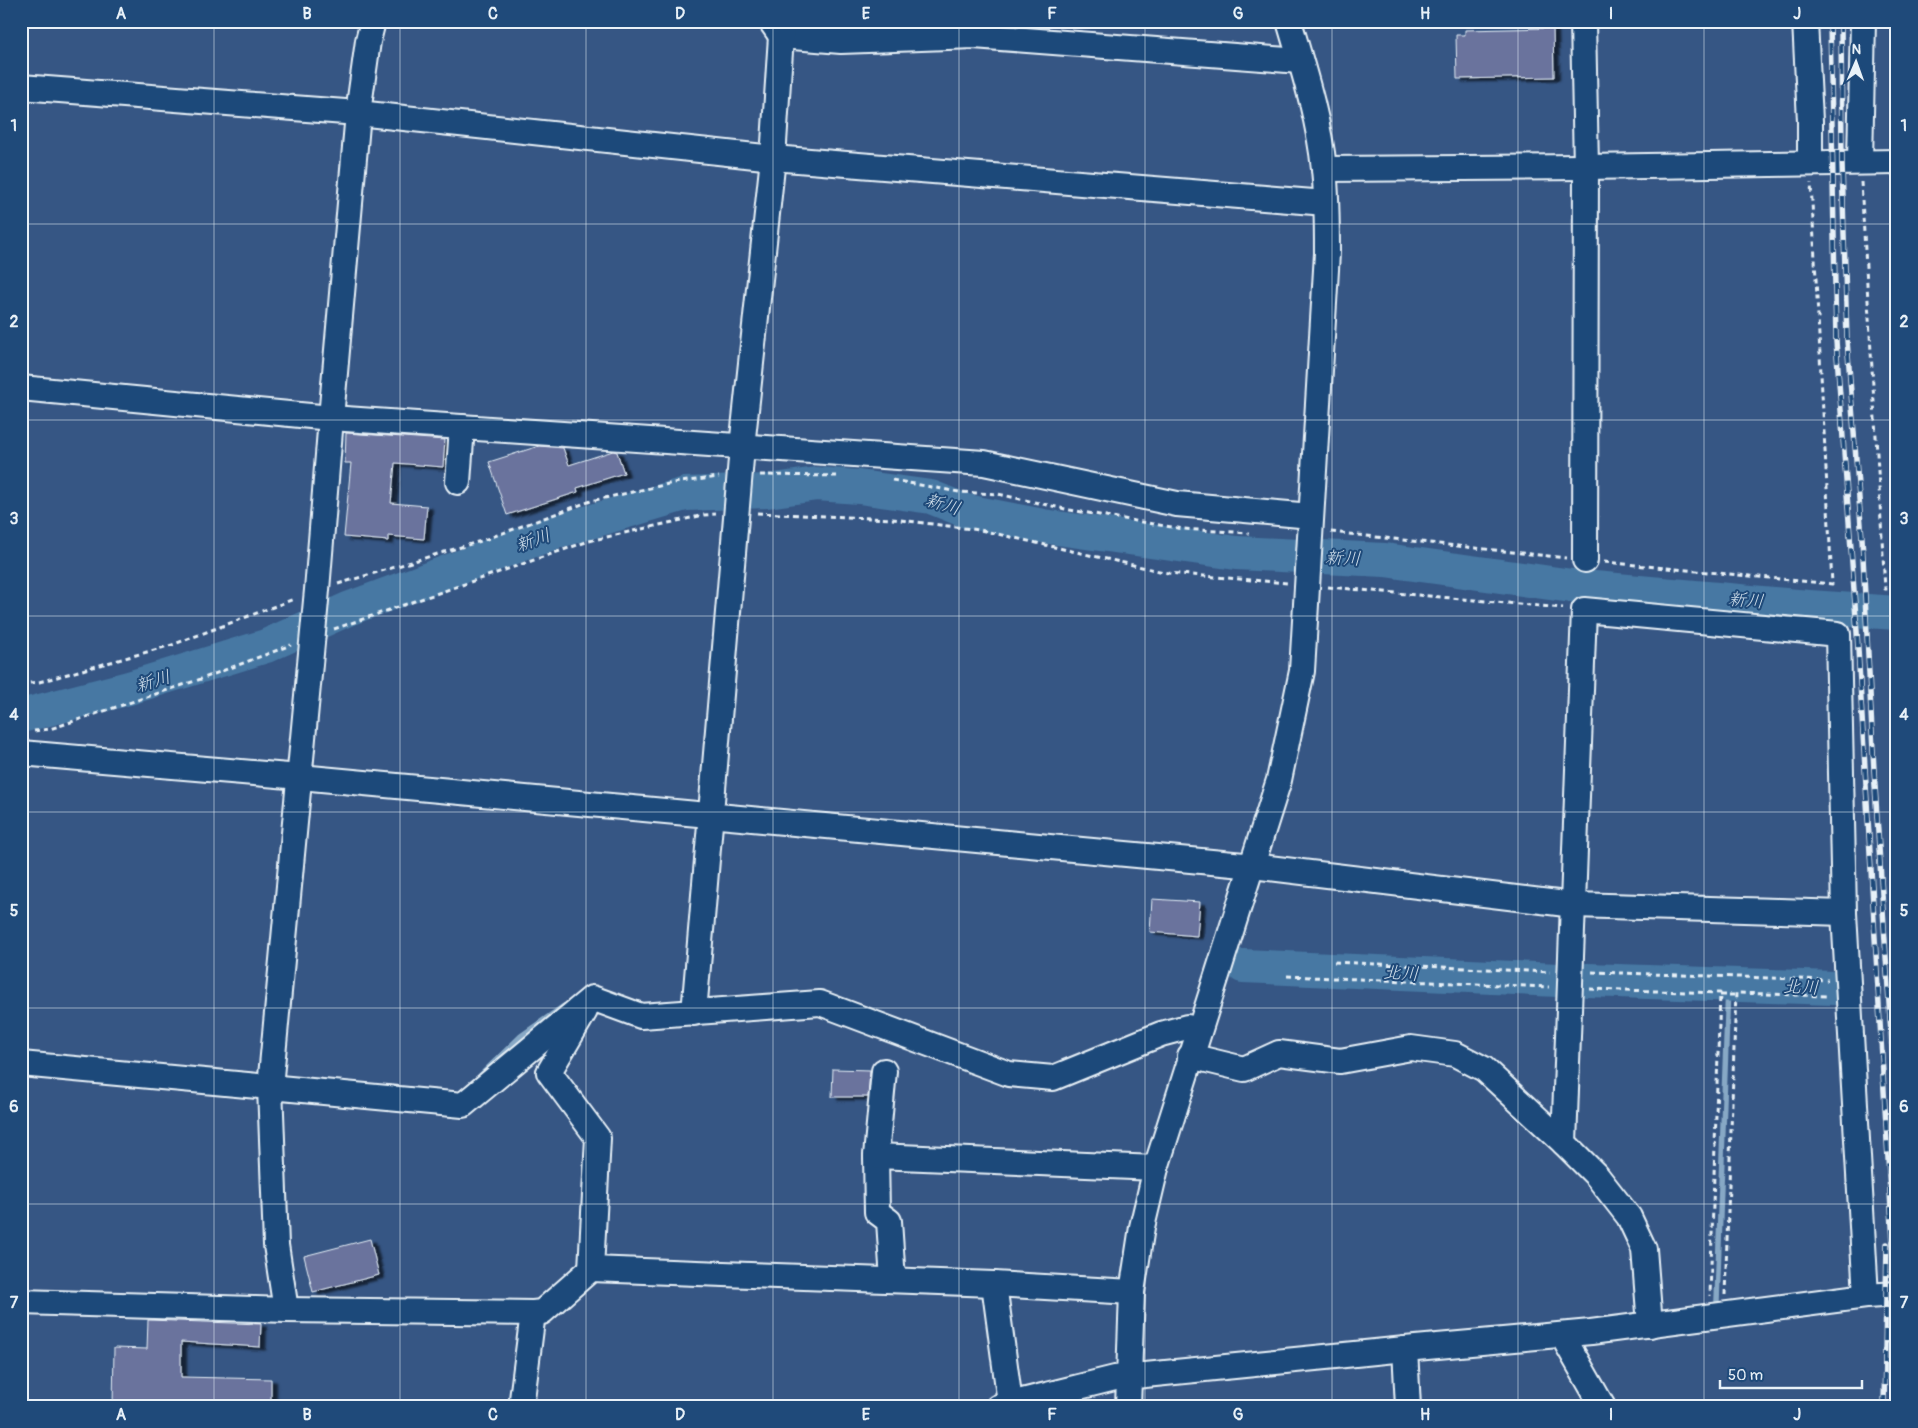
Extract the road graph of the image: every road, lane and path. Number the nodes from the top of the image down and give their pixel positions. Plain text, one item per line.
1 (373, 21) edge
2 (1289, 21) edge
3 (1583, 21) edge
4 (1804, 21) edge
5 (1863, 21) edge
6 (778, 26) edge
7 (1300, 61) junction
8 (21, 87) edge
9 (358, 113) junction
10 (774, 158) junction
11 (1860, 161) junction
12 (1810, 162) junction
13 (1897, 162) edge
14 (1586, 167) junction
15 (1324, 169) junction
16 (1326, 203) junction
17 (21, 388) edge
18 (330, 418) junction
19 (462, 427) junction
20 (742, 448) junction
21 (740, 475) junction
22 (840, 476) dead end
23 (888, 479) dead end
24 (458, 482) dead end
25 (738, 513) junction
26 (1304, 523) junction
27 (1253, 533) dead end
28 (1585, 560) junction
29 (1301, 584) junction
30 (1897, 589) edge
31 (317, 590) junction
32 (1584, 610) junction
33 (312, 637) junction
34 (21, 684) edge
35 (31, 732) dead end
36 (21, 753) edge
37 (300, 777) junction
38 (711, 815) junction
39 (1249, 865) junction
40 (1574, 905) junction
41 (1844, 913) junction
42 (1287, 976) dead end
43 (1571, 988) junction
44 (1720, 995) junction
45 (1736, 995) junction
46 (1849, 997) junction
47 (592, 998) junction
48 (694, 1013) junction
49 (1193, 1028) junction
50 (1190, 1056) junction
51 (21, 1064) edge
52 (884, 1071) dead end
53 (270, 1086) junction
54 (1564, 1143) junction
55 (876, 1156) junction
56 (1148, 1168) junction
57 (591, 1269) junction
58 (893, 1280) junction
59 (994, 1284) junction
60 (1124, 1292) junction
61 (1897, 1294) edge
62 (1866, 1296) junction
63 (1725, 1300) dead end
64 (21, 1302) edge
65 (1710, 1303) dead end
66 (286, 1310) junction
67 (532, 1313) junction
68 (1650, 1325) junction
69 (1562, 1335) junction
70 (1405, 1349) junction
71 (1122, 1378) junction
72 (1004, 1405) edge
73 (521, 1407) edge
74 (1114, 1407) edge
75 (1128, 1407) edge
76 (1408, 1407) edge
77 (1603, 1407) edge

1 - 9 street
2 - 7 street
3 - 14 street
4 - 12 street
5 - 11 street
6 - 7 street
6 - 10 street
7 - 15 street
8 - 9 street
9 - 10 street
9 - 18 street
10 - 16 street
10 - 20 street
11 - 12 street
11 - 13 street
11 - 30 path
12 - 14 street
12 - 28 path
14 - 15 street
14 - 28 street
15 - 16 street
16 - 26 street
17 - 18 street
18 - 19 street
18 - 31 street
19 - 20 street
19 - 24 street
20 - 21 street
20 - 26 street
21 - 22 path
21 - 25 street
21 - 31 path
23 - 27 path
25 - 29 path
25 - 33 path
25 - 38 street
26 - 28 path
26 - 29 street
29 - 32 path
29 - 39 street
31 - 33 street
31 - 34 path
32 - 40 street
32 - 41 street
33 - 35 path
33 - 37 street
36 - 37 street
37 - 38 street
37 - 53 street
38 - 39 street
38 - 48 street
39 - 40 street
39 - 49 street
40 - 41 street
40 - 43 street
41 - 46 street
42 - 43 path
43 - 44 path
43 - 54 street
44 - 45 path
44 - 65 path
45 - 46 path
45 - 63 path
46 - 62 street
47 - 48 street
47 - 53 street
47 - 57 street
48 - 49 street
49 - 50 street
49 - 56 street
50 - 54 street
50 - 56 street
51 - 53 street
52 - 55 street
53 - 66 street
54 - 68 street
55 - 56 street
55 - 58 street
56 - 60 street
57 - 58 street
57 - 67 street
58 - 59 street
59 - 60 street
59 - 72 street
60 - 71 street
61 - 62 street
62 - 68 street
64 - 66 street
66 - 67 street
67 - 73 street
68 - 69 street
69 - 70 street
69 - 77 street
70 - 71 street
70 - 76 street
71 - 72 street
71 - 74 street
71 - 75 street

